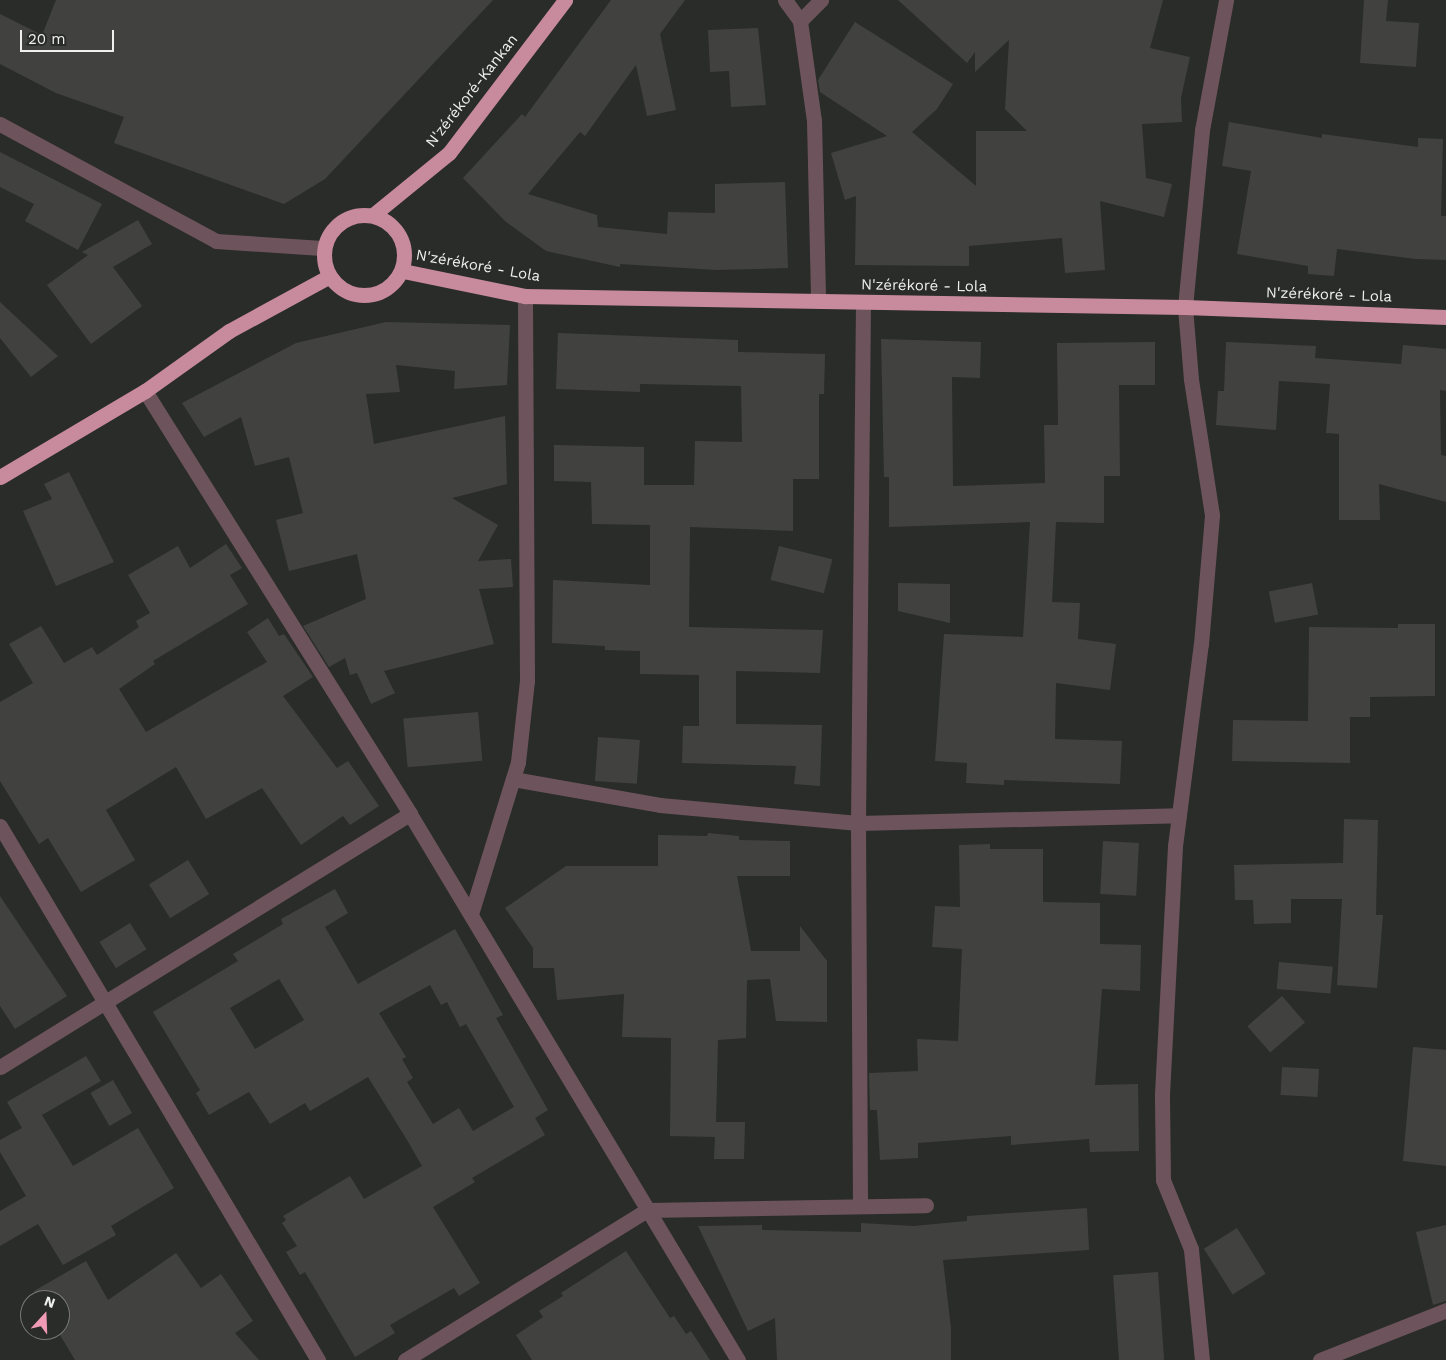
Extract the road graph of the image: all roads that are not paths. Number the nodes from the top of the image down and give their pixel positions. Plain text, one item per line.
1 (565, 0) edge
2 (785, 0) edge
3 (822, 0) edge
4 (1226, 0) edge
5 (800, 21) junction
6 (0, 124) edge
7 (373, 215) junction
8 (322, 248) junction
9 (403, 270) junction
10 (328, 277) junction
11 (525, 296) junction
12 (818, 300) junction
13 (862, 303) junction
14 (1185, 307) junction
15 (1446, 317) edge
16 (145, 391) junction
17 (0, 477) edge
18 (513, 780) junction
19 (410, 814) junction
20 (1178, 815) junction
21 (858, 823) junction
22 (0, 826) edge
23 (471, 914) junction
24 (103, 1003) junction
25 (0, 1067) edge
26 (860, 1205) junction
27 (926, 1205) dead end
28 (647, 1210) junction
29 (1446, 1310) edge
30 (318, 1360) edge
31 (405, 1360) edge
32 (738, 1360) edge
33 (1202, 1360) edge
34 (1320, 1360) edge

1 - 7 highway, N'zérékoré-Kankan
2 - 5 street
3 - 5 street
4 - 14 street
5 - 12 street
6 - 8 street
7 - 8 highway
7 - 9 highway
8 - 10 highway
9 - 10 highway
9 - 11 highway, N'zérékoré - Lola
10 - 16 highway
11 - 12 highway, N'zérékoré - Lola
11 - 18 street
12 - 13 highway, N'zérékoré - Lola
13 - 14 highway, N'zérékoré - Lola
13 - 21 street
14 - 15 highway, N'zérékoré - Lola
14 - 20 street
16 - 17 highway
16 - 19 street
18 - 21 street
18 - 23 street
19 - 23 street
19 - 24 street
20 - 21 street
20 - 33 street
21 - 26 street
22 - 24 street
23 - 28 street
24 - 25 street
24 - 30 street
26 - 27 street
26 - 28 street
28 - 31 street
28 - 32 street
29 - 34 street

